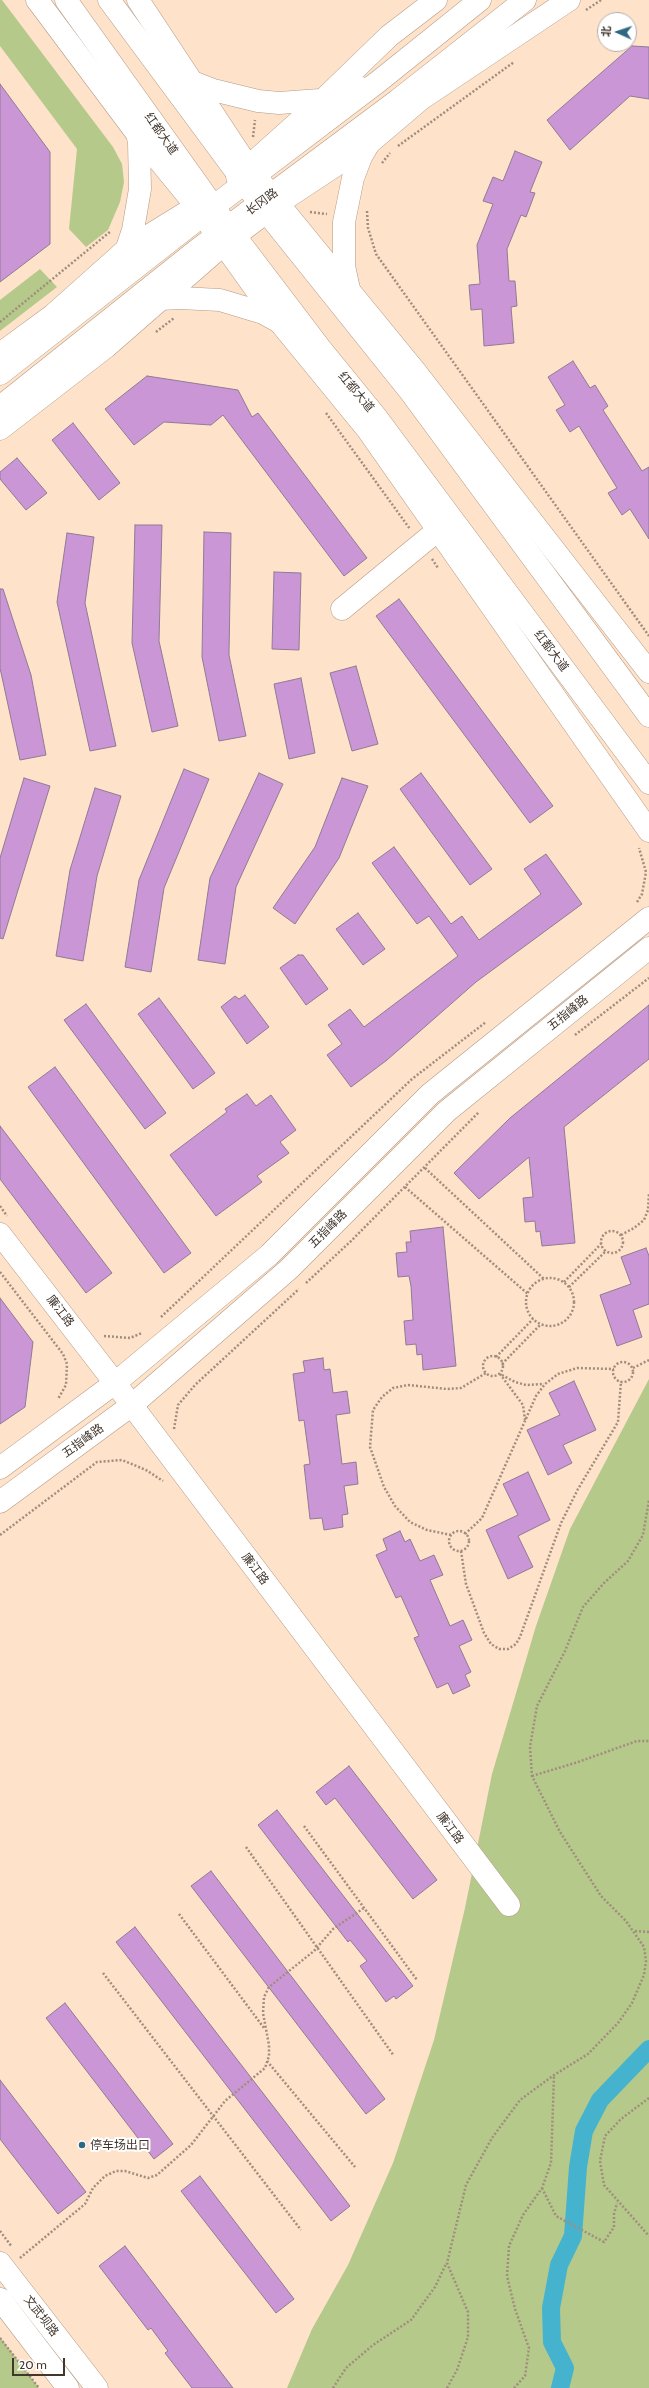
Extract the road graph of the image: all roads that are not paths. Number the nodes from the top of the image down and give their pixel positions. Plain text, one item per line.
1 (37, 0) edge
2 (66, 0) edge
3 (109, 0) edge
4 (138, 0) edge
5 (436, 0) edge
6 (480, 0) edge
7 (525, 0) edge
8 (575, 7) edge
9 (152, 56) junction
10 (120, 76) junction
11 (190, 81) junction
12 (379, 81) junction
13 (324, 99) junction
14 (398, 100) junction
15 (138, 136) junction
16 (368, 144) junction
17 (247, 176) junction
18 (269, 204) junction
19 (205, 207) junction
20 (226, 235) junction
21 (127, 250) junction
22 (347, 286) junction
23 (108, 289) junction
24 (160, 300) junction
25 (121, 309) junction
26 (277, 319) junction
27 (360, 330) junction
28 (320, 348) junction
29 (0, 354) edge
30 (0, 374) edge
31 (0, 407) edge
32 (0, 429) edge
33 (438, 530) junction
34 (342, 609) dead end
35 (649, 672) edge
36 (649, 716) edge
37 (649, 783) edge
38 (642, 836) edge
39 (642, 911) edge
40 (649, 948) edge
41 (0, 1234) edge
42 (115, 1383) junction
43 (132, 1405) junction
44 (0, 1468) edge
45 (0, 1502) edge
46 (509, 1906) dead end
47 (10, 2260) edge
48 (0, 2299) edge
49 (68, 2388) edge
50 (97, 2388) edge

1 - 15 main road
2 - 10 main road, 红都大道
3 - 9 main road
4 - 11 main road
5 - 13 main road
6 - 12 main road, 长冈路
7 - 14 main road, 长冈路
8 - 16 main road
9 - 11 main road
9 - 17 main road
10 - 15 main road
10 - 19 main road, 红都大道
11 - 13 main road
11 - 17 main road
12 - 13 main road
12 - 17 main road, 长冈路
13 - 17 main road
14 - 16 main road
14 - 18 main road, 长冈路
15 - 19 main road
15 - 21 main road
16 - 18 main road
16 - 22 main road
17 - 18 main road
17 - 19 main road
18 - 20 main road, 长冈路
18 - 22 main road
18 - 27 main road
19 - 20 main road, 红都大道
19 - 21 main road
19 - 23 main road
20 - 24 main road
20 - 25 main road, 长冈路
20 - 26 main road
20 - 28 main road, 红都大道
21 - 23 main road
21 - 29 main road
22 - 27 main road
22 - 35 main road
23 - 30 main road
24 - 25 main road
24 - 26 main road
24 - 32 main road
25 - 31 main road, 长冈路
26 - 28 main road
26 - 33 main road
27 - 36 main road
28 - 37 main road, 红都大道
33 - 34 main road
33 - 38 main road
39 - 42 main road, 五指峰路
40 - 43 main road, 五指峰路
41 - 42 main road, 廉江路
42 - 43 main road, 廉江路
42 - 44 main road, 五指峰路
43 - 45 main road, 五指峰路
43 - 46 main road, 廉江路
47 - 50 main road, 文武坝路
48 - 49 main road, 文武坝路

